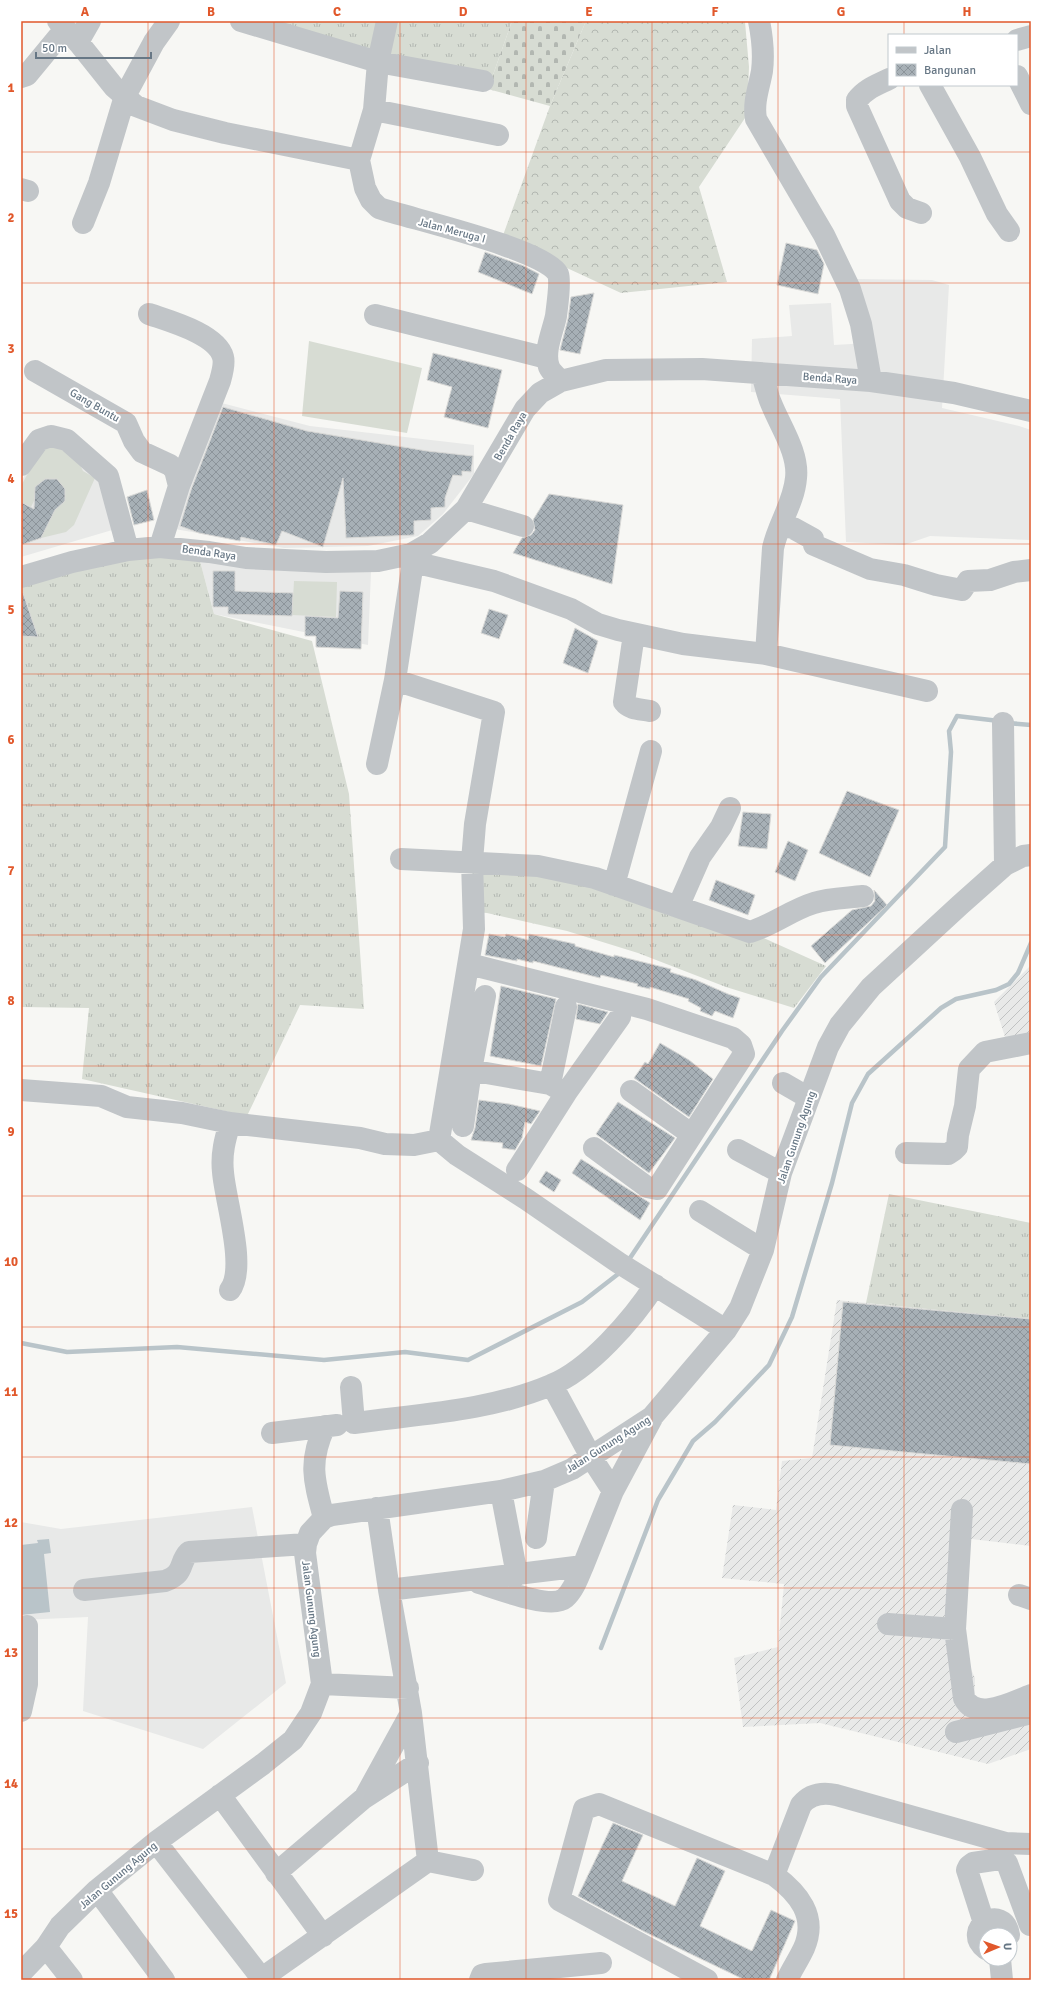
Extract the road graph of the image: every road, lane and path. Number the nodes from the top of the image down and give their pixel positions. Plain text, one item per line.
1 (90, 21) edge
2 (169, 21) edge
3 (241, 21) edge
4 (387, 21) edge
5 (759, 21) edge
6 (67, 31) edge
7 (1031, 36) edge
8 (1018, 40) edge
9 (378, 62) junction
10 (21, 77) edge
11 (1018, 78) edge
12 (888, 79) edge
13 (483, 81) dead end
14 (931, 86) edge
15 (125, 96) junction
16 (1031, 104) edge
17 (374, 110) junction
18 (498, 136) dead end
19 (358, 160) junction
20 (921, 212) dead end
21 (83, 223) dead end
22 (1009, 231) dead end
23 (149, 314) dead end
24 (375, 315) dead end
25 (547, 358) junction
26 (36, 371) dead end
27 (762, 374) junction
28 (561, 381) junction
29 (871, 381) junction
30 (1031, 411) edge
31 (21, 465) edge
32 (179, 486) junction
33 (466, 509) junction
34 (523, 526) dead end
35 (781, 526) junction
36 (160, 547) junction
37 (128, 550) junction
38 (412, 558) junction
39 (1031, 570) edge
40 (21, 577) edge
41 (634, 634) junction
42 (766, 654) junction
43 (395, 680) junction
44 (928, 691) dead end
45 (650, 711) dead end
46 (1004, 723) dead end
47 (650, 751) dead end
48 (376, 764) dead end
49 (730, 808) dead end
50 (1031, 855) edge
51 (401, 859) dead end
52 (472, 861) junction
53 (1005, 865) junction
54 (614, 885) junction
55 (863, 896) dead end
56 (678, 907) junction
57 (469, 964) junction
58 (485, 996) dead end
59 (566, 1007) dead end
60 (620, 1017) dead end
61 (1031, 1043) edge
62 (462, 1069) junction
63 (784, 1082) dead end
64 (558, 1089) junction
65 (21, 1090) edge
66 (631, 1091) dead end
67 (809, 1098) junction
68 (230, 1123) junction
69 (463, 1126) dead end
70 (691, 1134) junction
71 (439, 1140) junction
72 (594, 1148) dead end
73 (738, 1150) dead end
74 (906, 1153) dead end
75 (517, 1170) dead end
76 (781, 1173) junction
77 (700, 1211) dead end
78 (762, 1250) junction
79 (655, 1285) junction
80 (230, 1290) dead end
81 (726, 1330) junction
82 (552, 1385) junction
83 (351, 1387) dead end
84 (652, 1417) junction
85 (354, 1423) junction
86 (325, 1426) junction
87 (272, 1432) dead end
88 (591, 1457) junction
89 (544, 1481) junction
90 (613, 1491) junction
91 (501, 1492) junction
92 (377, 1508) junction
93 (962, 1510) dead end
94 (324, 1518) junction
95 (536, 1538) dead end
96 (306, 1544) junction
97 (583, 1566) junction
98 (517, 1574) junction
99 (470, 1580) junction
100 (84, 1590) dead end
101 (389, 1590) junction
102 (888, 1624) dead end
103 (27, 1626) dead end
104 (955, 1629) junction
105 (24, 1684) edge
106 (322, 1684) junction
107 (408, 1688) junction
108 (1031, 1695) edge
109 (21, 1711) edge
110 (1031, 1713) edge
111 (411, 1714) junction
112 (956, 1732) dead end
113 (418, 1763) junction
114 (220, 1795) junction
115 (364, 1798) junction
116 (156, 1842) junction
117 (1031, 1844) edge
118 (428, 1861) junction
119 (473, 1870) dead end
120 (276, 1873) junction
121 (774, 1875) junction
122 (97, 1890) junction
123 (984, 1923) junction
124 (1030, 1925) edge
125 (982, 1927) edge
126 (1007, 1927) edge
127 (1018, 1929) edge
128 (323, 1936) junction
129 (46, 1947) junction
130 (601, 1963) dead end
131 (1001, 1967) edge
132 (21, 1973) edge
133 (262, 1979) edge
134 (72, 1980) edge
135 (164, 1980) edge
136 (480, 1980) edge
137 (707, 1980) edge
138 (786, 1980) edge
139 (1002, 1980) edge

1 - 6 street
2 - 15 street
3 - 9 street
4 - 9 street
5 - 29 street
6 - 10 street
6 - 15 street
7 - 8 street
9 - 13 street
9 - 17 street
11 - 16 street
12 - 20 street
14 - 22 street
15 - 19 street
15 - 21 street
17 - 18 street
17 - 19 street
19 - 25 street, Jalan Meruga I
23 - 32 street
24 - 25 street
25 - 28 street
26 - 32 street, Gang Buntu
27 - 28 street, Benda Raya
27 - 29 street, Benda Raya
27 - 35 street
28 - 33 street, Benda Raya
29 - 30 street, Benda Raya
31 - 37 street
32 - 36 street
33 - 34 street
33 - 38 street, Benda Raya
35 - 39 street
35 - 42 street
36 - 37 street, Benda Raya
36 - 38 street, Benda Raya
37 - 40 street, Benda Raya
38 - 41 street
38 - 43 street
41 - 42 street
41 - 45 street
42 - 44 street
43 - 48 street
43 - 52 street
46 - 53 street
47 - 54 street
49 - 56 street
50 - 53 street, Jalan Gunung Agung
51 - 52 street
52 - 54 street
52 - 57 street
53 - 67 street, Jalan Gunung Agung
54 - 56 street
55 - 56 street
57 - 62 street
57 - 70 street
58 - 62 street
59 - 64 street
60 - 64 street
61 - 74 street
62 - 64 street
62 - 69 street
62 - 71 street
63 - 67 street
64 - 75 street
65 - 68 street
66 - 70 street
67 - 76 street, Jalan Gunung Agung
68 - 71 street
68 - 80 street
70 - 72 street
71 - 79 street
73 - 76 street
76 - 78 street, Jalan Gunung Agung
77 - 78 street
78 - 81 street, Jalan Gunung Agung
79 - 81 street
79 - 82 street
81 - 84 street, Jalan Gunung Agung
82 - 85 street
82 - 88 street
83 - 85 street
84 - 88 street, Jalan Gunung Agung
84 - 90 street
85 - 86 street
86 - 87 street
86 - 94 street
88 - 89 street, Jalan Gunung Agung
88 - 90 street
89 - 91 street, Jalan Gunung Agung
89 - 95 street
90 - 97 street
91 - 92 street, Jalan Gunung Agung
91 - 98 street
92 - 94 street, Jalan Gunung Agung
92 - 101 street
93 - 104 street
94 - 96 street, Jalan Gunung Agung
96 - 100 street
96 - 106 street, Jalan Gunung Agung
97 - 98 street
97 - 99 street
98 - 99 street
99 - 101 street
101 - 107 street
102 - 104 street
103 - 105 street
104 - 108 street
105 - 109 street
106 - 107 street
106 - 114 street, Jalan Gunung Agung
107 - 111 street
110 - 112 street
111 - 113 street
111 - 115 street
113 - 115 street
113 - 118 street
114 - 116 street, Jalan Gunung Agung
114 - 120 street
115 - 120 street
116 - 122 street, Jalan Gunung Agung
116 - 133 street
117 - 121 street
118 - 119 street
118 - 128 street
120 - 128 street
121 - 137 street
121 - 138 street
122 - 129 street, Jalan Gunung Agung
122 - 135 street
123 - 124 street
123 - 125 street
123 - 126 street
124 - 127 street
128 - 133 street
129 - 132 street, Jalan Gunung Agung
129 - 134 street
130 - 136 street
131 - 139 street

